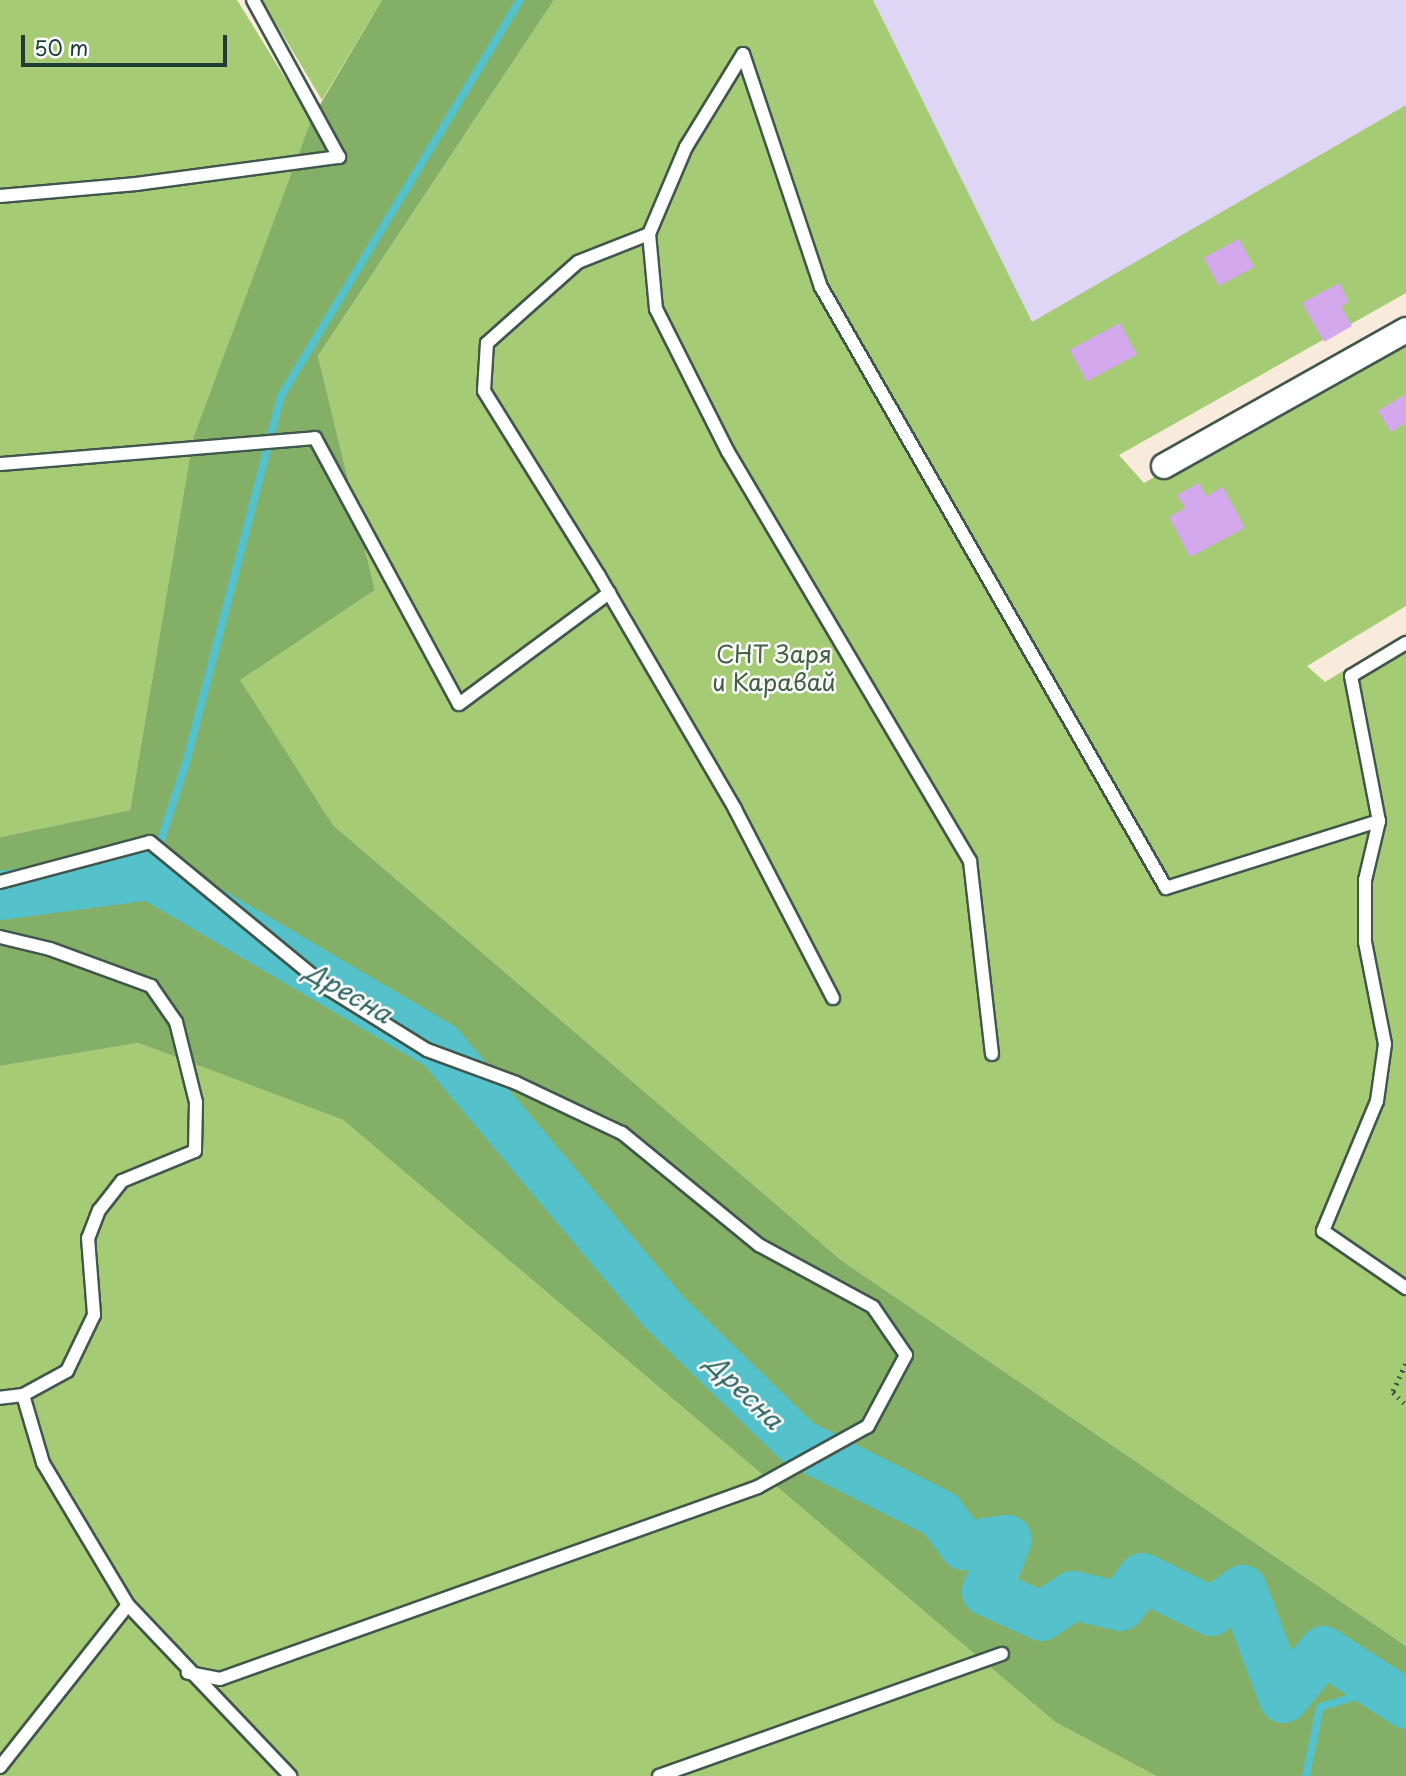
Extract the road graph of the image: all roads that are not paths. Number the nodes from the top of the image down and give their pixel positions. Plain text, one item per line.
1 (253, 0) edge
2 (0, 196) edge
3 (649, 234) junction
4 (1406, 330) edge
5 (0, 464) edge
6 (1164, 466) dead end
7 (609, 593) junction
8 (1406, 643) edge
9 (1379, 821) junction
10 (0, 881) edge
11 (0, 937) edge
12 (833, 998) dead end
13 (992, 1054) dead end
14 (1406, 1288) edge
15 (23, 1395) junction
16 (0, 1398) edge
17 (128, 1605) junction
18 (1002, 1654) dead end
19 (188, 1673) junction
20 (0, 1767) edge
21 (290, 1776) edge
22 (659, 1776) edge

1 - 2 lane
3 - 7 lane
3 - 9 lane
3 - 13 lane
4 - 6 street
5 - 7 lane
7 - 12 lane
8 - 9 lane
9 - 14 lane
10 - 19 lane
11 - 15 lane
15 - 16 lane
15 - 17 lane
17 - 19 lane
17 - 20 lane
18 - 22 lane
19 - 21 lane

